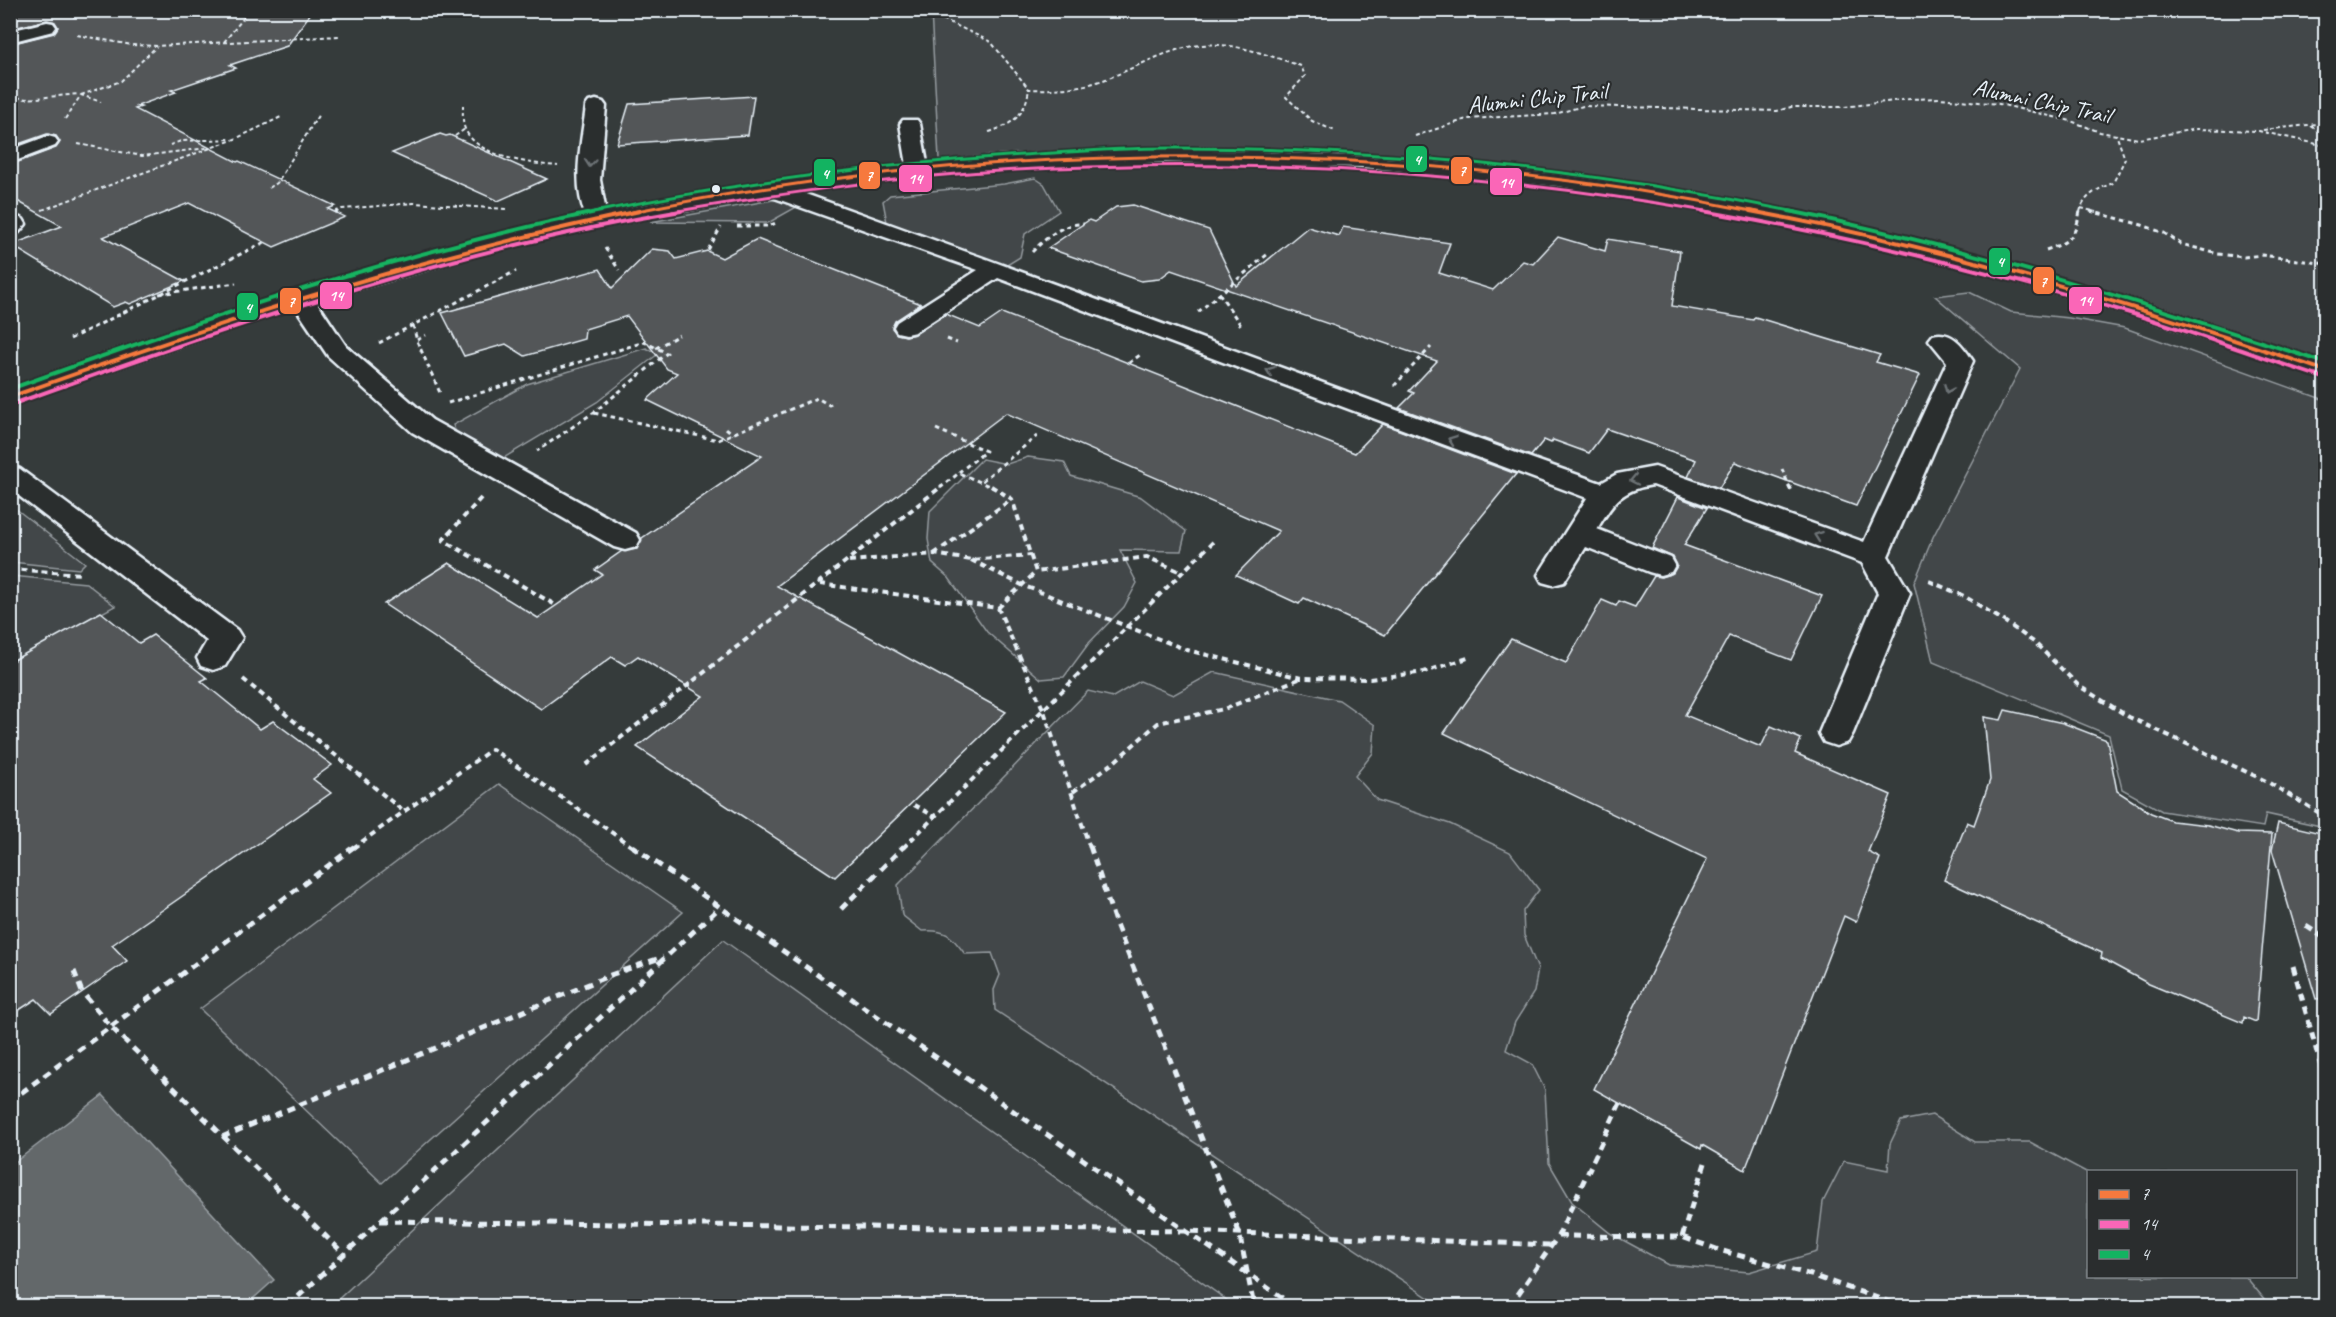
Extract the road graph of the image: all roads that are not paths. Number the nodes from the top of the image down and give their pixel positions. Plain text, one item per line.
1 (47, 27) road end
2 (10, 37) edge
3 (596, 106) dead end
4 (910, 124) dead end
5 (48, 142) road end
6 (10, 157) edge
7 (918, 170) junction
8 (768, 188) junction
9 (598, 219) junction
10 (11, 221) edge
11 (10, 228) edge
12 (1004, 272) junction
13 (301, 297) junction
14 (906, 327) dead end
15 (1942, 340) dead end
16 (2325, 371) edge
17 (10, 397) edge
18 (10, 475) edge
19 (1604, 494) junction
20 (1578, 533) junction
21 (625, 540) dead end
22 (1878, 563) junction
23 (1660, 565) dead end
24 (1553, 575) dead end
25 (213, 658) dead end
26 (1836, 733) dead end

1 - 2 street
3 -> 9 street
4 - 7 street
5 - 6 street
7 - 8 street
7 - 16 street
8 - 9 street
8 - 12 street
9 - 13 street
10 - 11 street
12 - 14 street
19 -> 12 street
13 - 17 street
13 - 21 street
15 -> 22 street
18 - 25 street
19 - 20 street
22 -> 19 street
20 - 23 street
20 - 24 street
22 - 26 street

